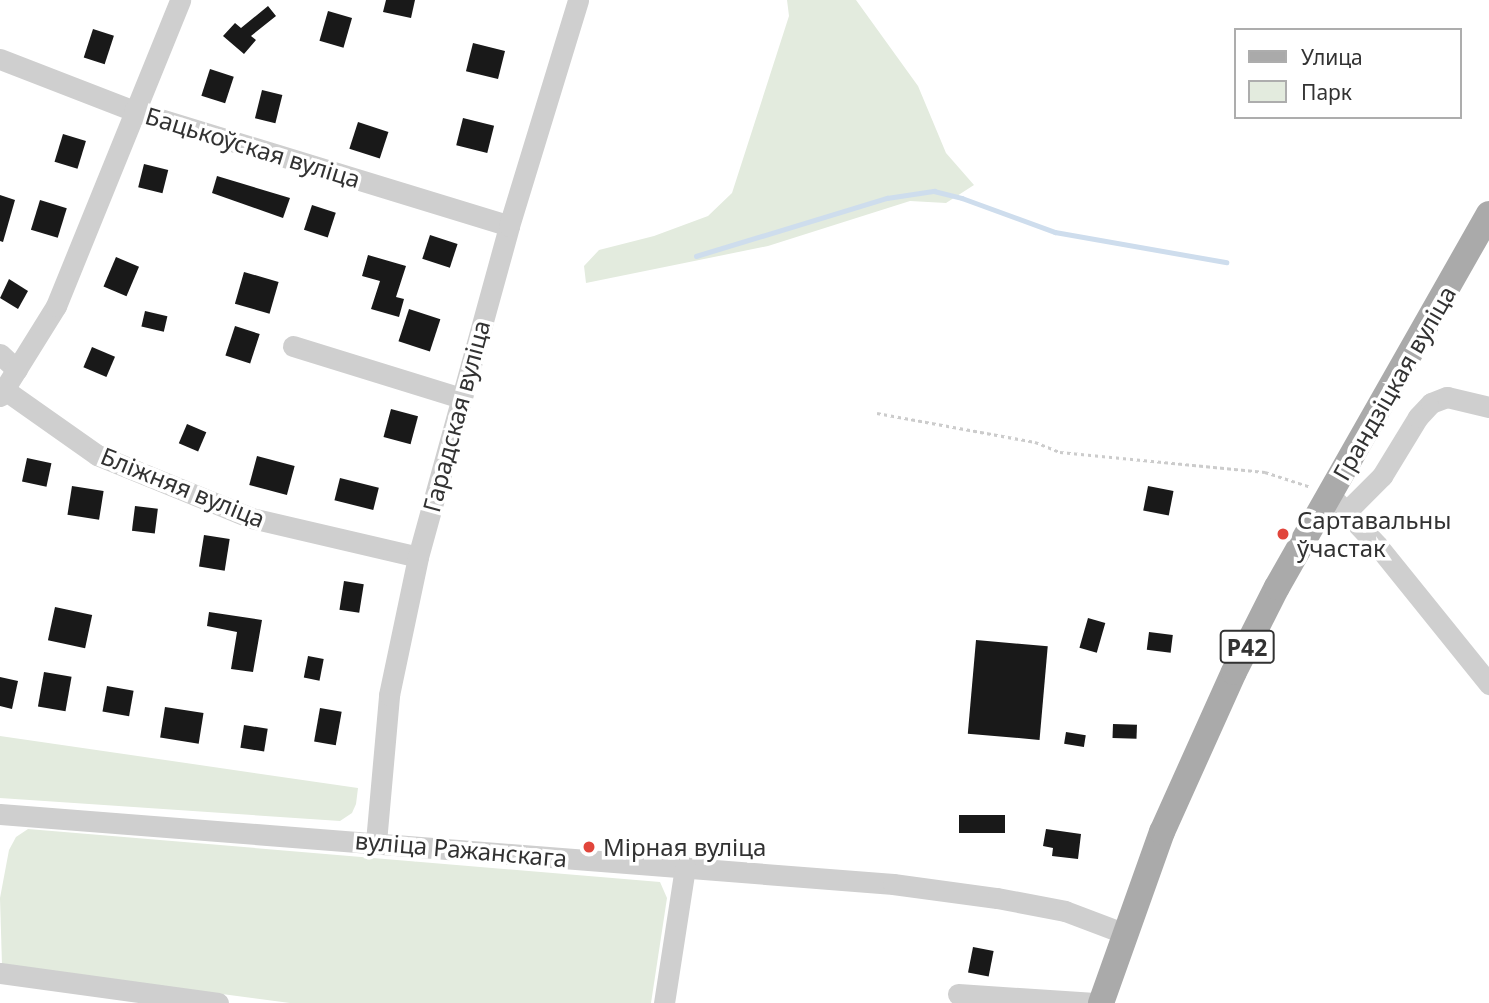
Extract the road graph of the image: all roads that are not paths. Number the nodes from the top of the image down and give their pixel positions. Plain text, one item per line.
1 (180, 0) edge
2 (578, 0) edge
3 (0, 59) edge
4 (134, 111) junction
5 (1489, 214) edge
6 (509, 226) junction
7 (293, 346) dead end
8 (0, 354) edge
9 (17, 370) junction
10 (2, 393) edge
11 (461, 398) junction
12 (1489, 407) edge
13 (1338, 503) junction
14 (418, 557) junction
15 (1489, 684) edge
16 (0, 814) edge
17 (376, 842) junction
18 (685, 867) junction
19 (1126, 934) junction
20 (0, 972) edge
21 (958, 995) dead end
22 (218, 1003) edge
23 (664, 1003) edge
24 (1095, 1003) edge
25 (1101, 1003) edge

1 - 4 street
2 - 6 street, Гарадская вуліца
3 - 4 street, Бацькоўская вуліца
4 - 6 street, Бацькоўская вуліца
4 - 9 street
5 - 13 main road, Грандзіцкая вуліца / Р42
6 - 11 street, Гарадская вуліца
7 - 11 street
8 - 9 street
9 - 10 street
10 - 14 street, Бліжняя вуліца
11 - 14 street, Гарадская вуліца
12 - 13 street
13 - 15 street
13 - 19 main road, Грандзіцкая вуліца / Р42
14 - 17 street, Гарадская вуліца
16 - 17 street, вуліца Ражанскага
17 - 18 street, вуліца Ражанскага
18 - 19 street, вуліца Ражанскага
18 - 23 street
19 - 25 main road, Р42
20 - 22 street
21 - 24 street

